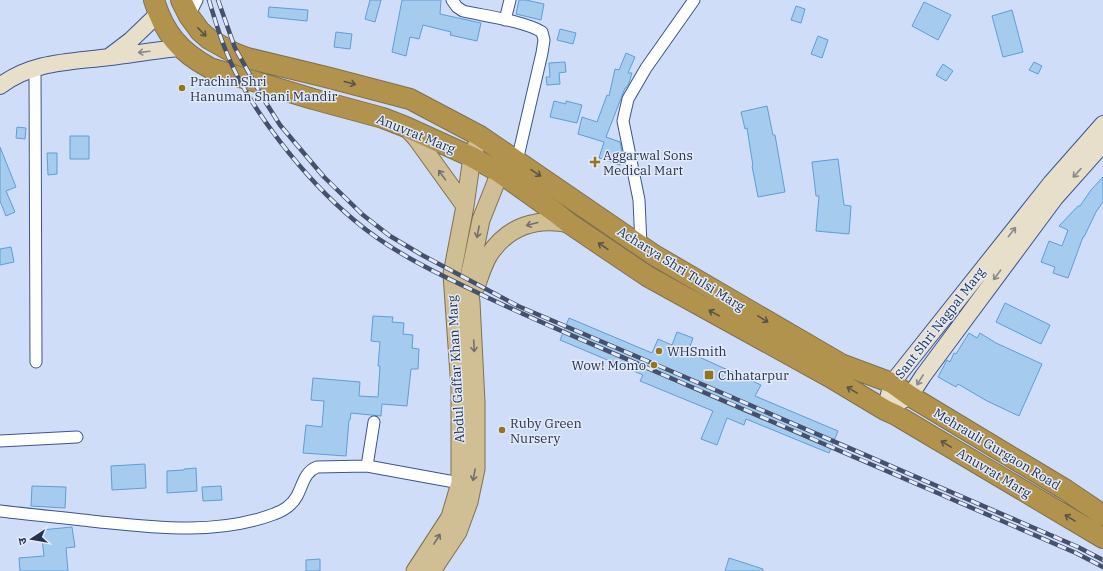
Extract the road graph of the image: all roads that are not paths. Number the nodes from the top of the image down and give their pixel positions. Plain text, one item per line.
1 (452, 0) edge
2 (510, 0) edge
3 (694, 0) edge
4 (189, 5) edge
5 (156, 7) edge
6 (505, 20) junction
7 (180, 48) junction
8 (109, 57) junction
9 (35, 69) junction
10 (0, 86) edge
11 (1103, 124) edge
12 (406, 127) junction
13 (480, 136) junction
14 (1103, 144) edge
15 (472, 157) junction
16 (512, 157) junction
17 (499, 172) junction
18 (465, 206) junction
19 (570, 224) junction
20 (641, 246) junction
21 (471, 302) junction
22 (36, 362) dead end
23 (892, 383) junction
24 (910, 396) junction
25 (885, 410) junction
26 (374, 422) dead end
27 (78, 436) dead end
28 (0, 441) edge
29 (367, 466) junction
30 (460, 483) junction
31 (0, 511) edge
32 (1103, 515) edge
33 (1103, 538) edge
34 (415, 571) edge
35 (432, 571) edge

1 - 6 street
2 - 6 street
3 - 20 street
4 -> 13 highway, Anuvrat Marg
5 - 7 highway, Anuvrat Marg
5 - 8 main road
6 - 16 street
7 -> 8 main road
7 - 12 highway, Anuvrat Marg
8 - 9 main road
9 - 10 main road
9 - 22 street
23 -> 11 main road, Sant Shri Nagpal Marg
12 - 15 highway, Anuvrat Marg
18 -> 12 main road
13 - 15 main road, Abdul Gaffar Khan Marg
13 - 16 highway, Acharya Shri Tulsi Marg
14 -> 24 main road, Sant Shri Nagpal Marg
15 - 17 highway, Anuvrat Marg
15 - 18 main road, Abdul Gaffar Khan Marg
16 - 17 main road, Abdul Gaffar Khan Marg
16 -> 20 highway, Acharya Shri Tulsi Marg
17 - 19 highway, Acharya Shri Tulsi Marg
17 -> 21 main road, Abdul Gaffar Khan Marg
18 - 30 main road, Abdul Gaffar Khan Marg
19 -> 21 main road
25 -> 19 highway, Acharya Shri Tulsi Marg
20 -> 23 highway, Acharya Shri Tulsi Marg
21 -> 35 main road, Abdul Gaffar Khan Marg
23 - 24 highway, Mehrauli Gurgaon Road
23 - 25 main road, Sant Shri Nagpal Marg
24 - 25 main road, Sant Shri Nagpal Marg
24 - 32 highway, Mehrauli Gurgaon Road
33 -> 25 highway, Anuvrat Marg
26 - 29 street
27 - 28 street
29 - 30 street
29 - 31 street
34 -> 30 main road, Abdul Gaffar Khan Marg

